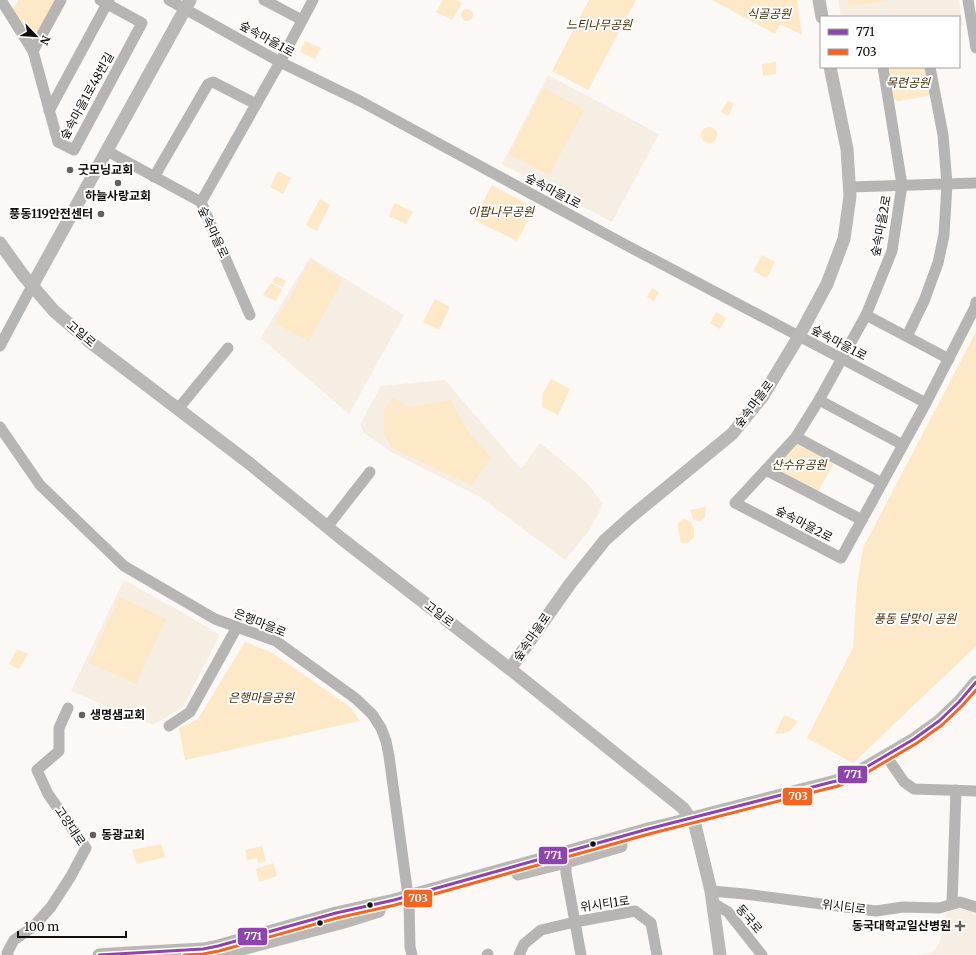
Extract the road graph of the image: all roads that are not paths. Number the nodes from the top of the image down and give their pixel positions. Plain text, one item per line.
1 (1, 0) edge
2 (61, 0) edge
3 (169, 0) edge
4 (264, 0) edge
5 (313, 0) edge
6 (819, 0) edge
7 (968, 0) edge
8 (106, 1) edge
9 (187, 4) edge
10 (10, 5) edge
11 (822, 16) edge
12 (302, 20) junction
13 (976, 48) edge
14 (33, 51) junction
15 (280, 62) junction
16 (830, 68) edge
17 (883, 68) edge
18 (930, 68) edge
19 (256, 104) junction
20 (49, 111) junction
21 (107, 151) junction
22 (154, 177) junction
23 (976, 183) edge
24 (947, 184) junction
25 (902, 185) junction
26 (850, 187) junction
27 (200, 202) junction
28 (0, 243) edge
29 (32, 286) junction
30 (976, 302) edge
31 (250, 315) dead end
32 (866, 315) junction
33 (799, 336) junction
34 (907, 336) junction
35 (0, 346) edge
36 (228, 348) dead end
37 (842, 359) junction
38 (949, 359) junction
39 (818, 400) junction
40 (926, 404) junction
41 (178, 409) junction
42 (0, 427) edge
43 (796, 437) junction
44 (903, 445) junction
45 (766, 470) junction
46 (370, 472) dead end
47 (882, 483) junction
48 (862, 520) junction
49 (327, 527) junction
50 (237, 628) junction
51 (510, 669) junction
52 (976, 682) edge
53 (976, 695) edge
54 (68, 708) dead end
55 (169, 726) dead end
56 (891, 763) junction
57 (956, 790) junction
58 (976, 791) edge
59 (693, 821) junction
60 (566, 862) junction
61 (712, 897) junction
62 (408, 899) junction
63 (952, 904) junction
64 (976, 907) edge
65 (575, 922) junction
66 (8, 955) edge
67 (99, 955) edge
68 (219, 955) edge
69 (412, 955) edge
70 (519, 955) edge
71 (581, 955) edge
72 (657, 955) edge
73 (720, 955) edge
74 (762, 955) edge

1 - 10 street, 숲속마을1로48번길
2 - 14 street
3 - 9 street, 숲속마을1로
4 - 12 street
5 - 12 street
6 - 11 main road
7 - 13 street
8 - 20 street
8 - 20 street, 숲속마을1로48번길
9 - 15 street, 숲속마을1로
9 - 21 main road
10 - 14 street, 숲속마을1로48번길
12 - 15 street
14 - 20 street, 숲속마을1로48번길
15 - 19 street
15 - 33 street, 숲속마을1로
16 - 26 main road, 숲속마을로
17 - 25 street, 숲속마을2로
18 - 24 street
19 - 22 street
19 - 27 street
21 - 22 street, 숲속마을로
21 - 29 main road
22 - 27 street, 숲속마을로
23 - 24 street
24 - 25 street
24 - 34 street
25 - 26 street
25 - 32 street, 숲속마을2로
26 - 33 main road, 숲속마을로
27 - 31 street, 숲속마을로
28 - 29 main road, 고일로
29 - 35 street
29 - 41 main road, 고일로
30 - 38 street, 숲속마을2로
32 - 34 street
32 - 37 street, 숲속마을2로
33 - 37 street, 숲속마을1로
33 - 51 main road, 숲속마을로
34 - 38 street
36 - 41 street
37 - 39 street, 숲속마을2로
37 - 40 street, 숲속마을1로
38 - 40 street, 숲속마을2로
39 - 43 street, 숲속마을2로
39 - 44 street
40 - 44 street, 숲속마을2로
41 - 49 main road, 고일로
42 - 50 street, 은행마을로
43 - 45 street, 숲속마을2로
43 - 47 street
44 - 47 street, 숲속마을2로
45 - 48 street
45 - 48 street, 숲속마을2로
46 - 49 street
47 - 48 street, 숲속마을2로
49 - 51 main road, 고일로
50 - 55 street
50 - 62 street, 은행마을로
51 - 59 main road, 고일로
52 - 59 main road
53 - 56 main road
54 - 66 street, 고양대로
56 - 57 street
56 - 59 main road
57 - 58 street
57 - 63 street
59 - 60 main road
59 - 61 main road
59 - 62 main road
60 - 62 main road
60 - 65 street
61 - 63 street, 위시티로
61 - 73 main road
61 - 74 street, 동국로
62 - 67 main road
62 - 68 main road
62 - 69 street, 은행마을로
63 - 64 street, 위시티로
65 - 70 street, 위시티1로
65 - 71 street
65 - 72 street, 위시티1로

